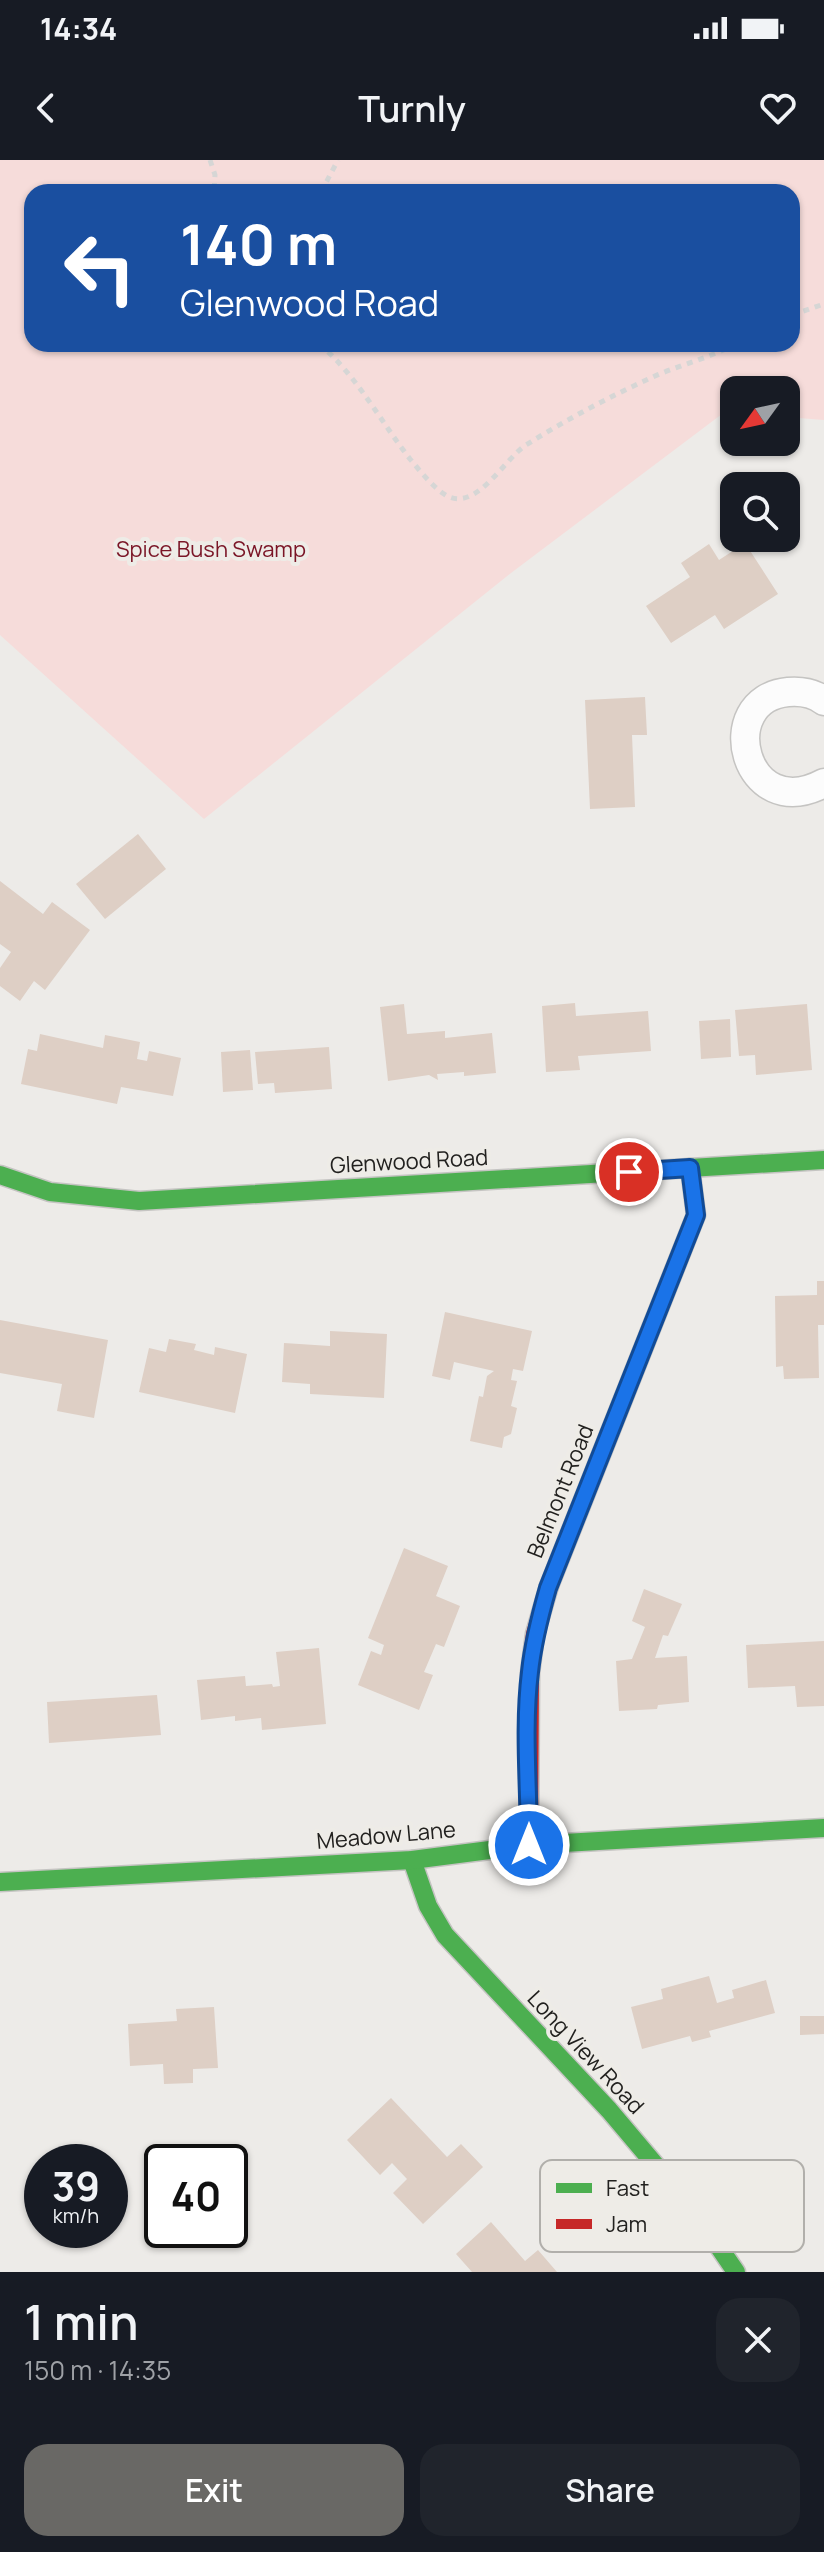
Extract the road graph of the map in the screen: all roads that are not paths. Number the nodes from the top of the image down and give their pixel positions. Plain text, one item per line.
1 (824, 701) edge
2 (824, 783) edge
3 (824, 1160) edge
4 (690, 1168) junction
5 (0, 1175) edge
6 (824, 1828) edge
7 (529, 1845) junction
8 (412, 1860) junction
9 (0, 1882) edge
10 (651, 2160) edge
11 (722, 2252) edge
12 (736, 2272) edge

1 - 2 street
3 - 4 street, Glenwood Road
4 - 5 street, Glenwood Road
4 - 7 street, Belmont Road
6 - 7 street, Meadow Lane
7 - 8 street, Meadow Lane
8 - 9 street, Meadow Lane
8 - 10 street, Long View Road
11 - 12 street, Long View Road

